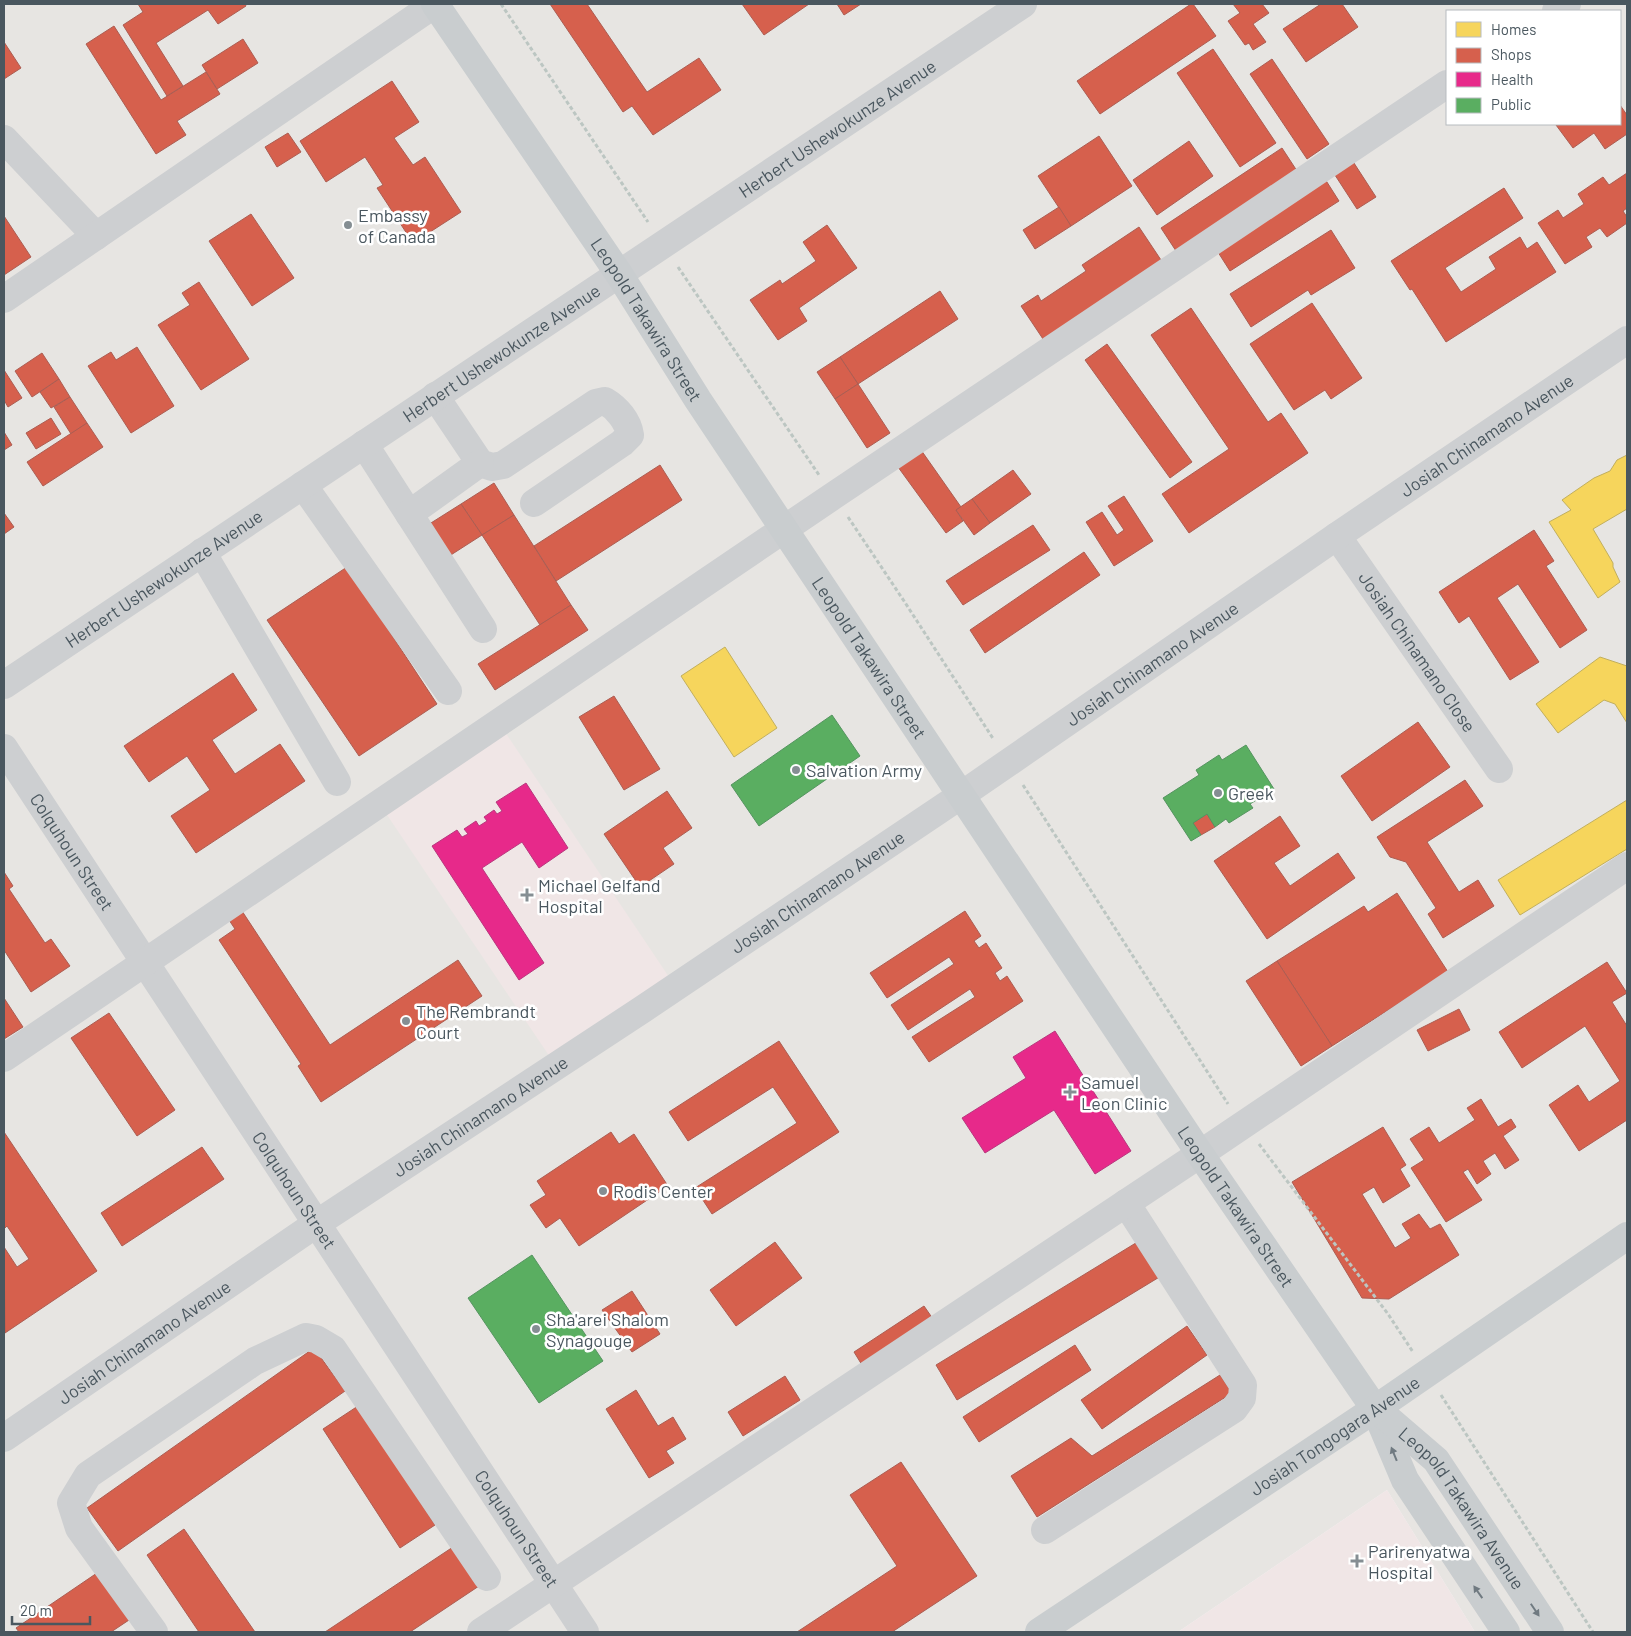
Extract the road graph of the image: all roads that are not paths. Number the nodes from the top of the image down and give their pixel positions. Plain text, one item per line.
1 (435, 4) edge
2 (1023, 4) edge
3 (1446, 85) edge
4 (4, 139) edge
5 (96, 236) junction
6 (619, 274) junction
7 (4, 299) edge
8 (1627, 340) edge
9 (435, 396) junction
10 (364, 444) junction
11 (480, 463) junction
12 (303, 485) junction
13 (534, 503) dead end
14 (410, 514) junction
15 (784, 530) junction
16 (1337, 536) junction
17 (202, 552) junction
18 (483, 629) dead end
19 (4, 685) edge
20 (448, 690) dead end
21 (4, 748) edge
22 (1499, 768) dead end
23 (336, 782) dead end
24 (960, 796) junction
25 (1627, 866) edge
26 (145, 963) junction
27 (4, 1058) edge
28 (1200, 1154) junction
29 (1126, 1203) junction
30 (316, 1224) junction
31 (1627, 1236) edge
32 (1376, 1409) junction
33 (4, 1438) edge
34 (1045, 1530) dead end
35 (487, 1578) dead end
36 (553, 1585) junction
37 (154, 1632) edge
38 (481, 1632) edge
39 (585, 1632) edge
40 (1039, 1632) edge
41 (1506, 1632) edge
42 (1550, 1632) edge

1 - 5 street
1 - 6 main road, Leopold Takawira Street
2 - 6 street, Herbert Ushewokunze Avenue
3 - 15 street
4 - 5 street
5 - 7 street
6 - 9 street, Herbert Ushewokunze Avenue
6 - 15 main road, Leopold Takawira Street
8 - 16 street, Josiah Chinamano Avenue
9 - 10 street, Herbert Ushewokunze Avenue
9 - 11 street
10 - 12 street, Herbert Ushewokunze Avenue
10 - 14 street
11 - 13 street
11 - 14 street
12 - 17 street, Herbert Ushewokunze Avenue
12 - 20 street
14 - 18 street
15 - 24 main road, Leopold Takawira Street
15 - 26 street
16 - 22 street, Josiah Chinamano Close
16 - 24 street, Josiah Chinamano Avenue
17 - 19 street, Herbert Ushewokunze Avenue
17 - 23 street
21 - 26 street, Colquhoun Street
24 - 28 main road, Leopold Takawira Street
24 - 30 street, Josiah Chinamano Avenue
25 - 28 street
26 - 27 street
26 - 30 street, Colquhoun Street
28 - 29 street
28 - 32 main road, Leopold Takawira Street
29 - 34 street
29 - 36 street
30 - 33 street, Josiah Chinamano Avenue
30 - 36 street, Colquhoun Street
31 - 32 main road, Josiah Tongogara Avenue
32 - 40 main road, Josiah Tongogara Avenue
41 -> 32 main road, Leopold Takawira Avenue
32 -> 42 main road, Leopold Takawira Avenue
35 - 37 street
36 - 38 street
36 - 39 street, Colquhoun Street

